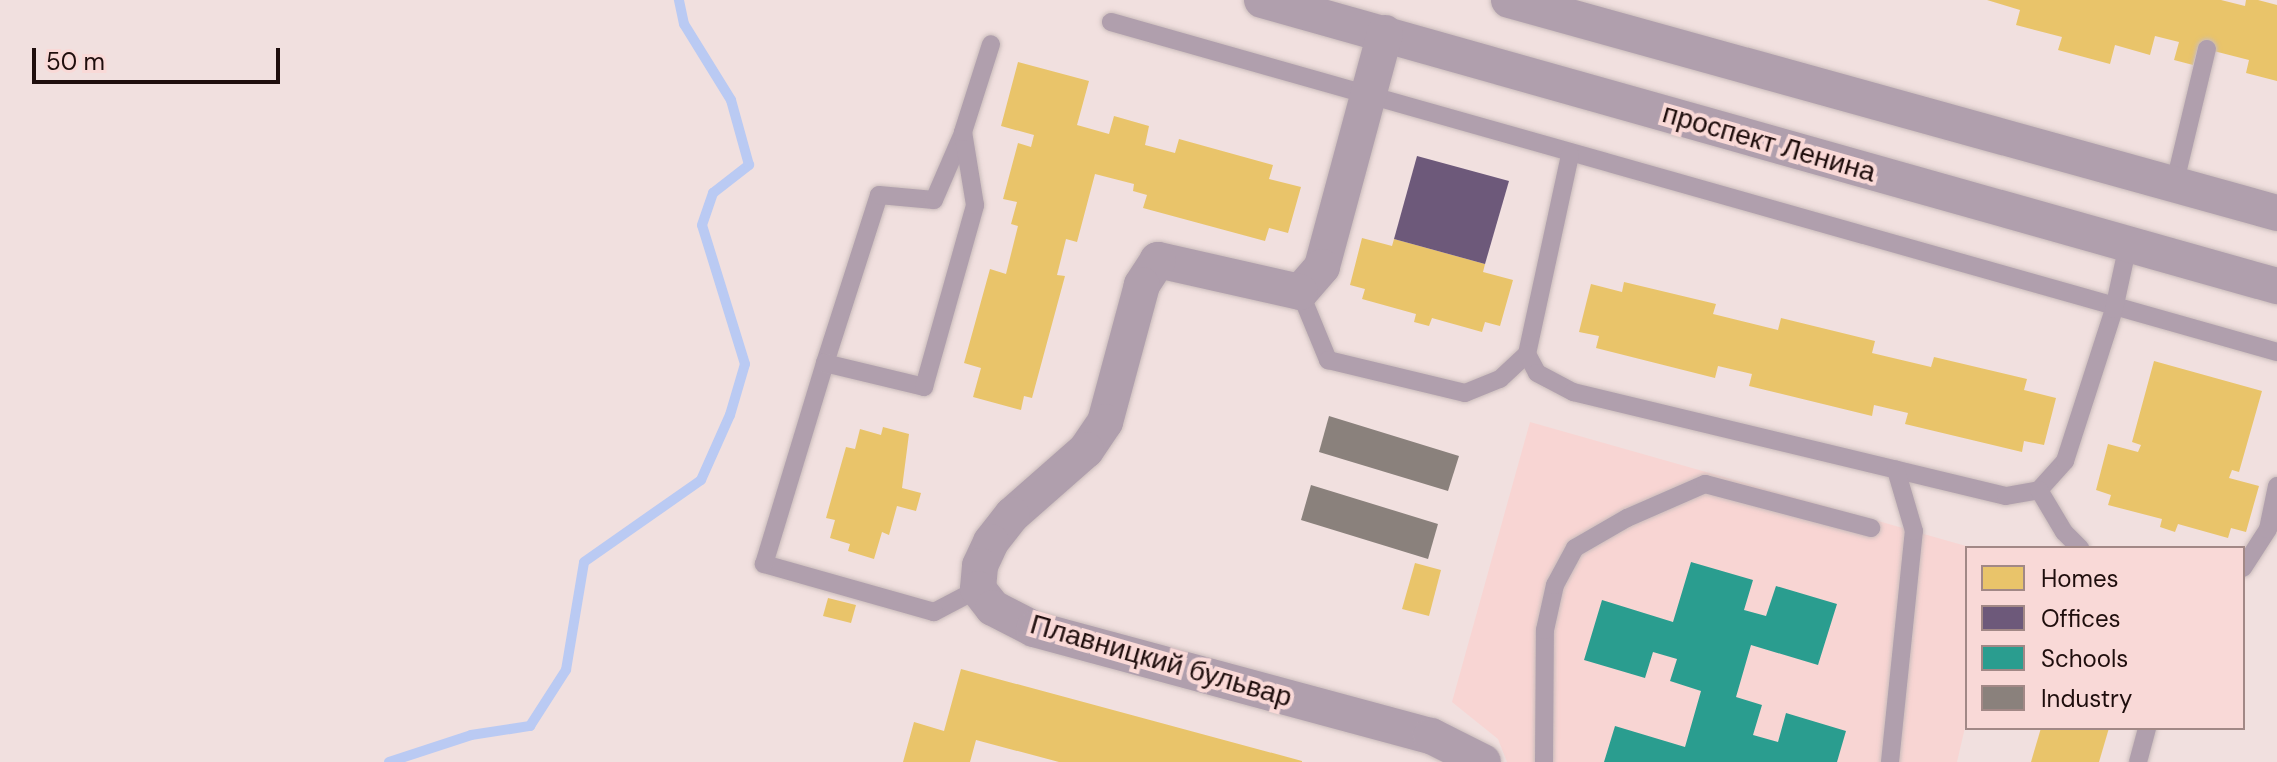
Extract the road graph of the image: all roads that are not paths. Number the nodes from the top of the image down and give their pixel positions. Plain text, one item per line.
1 (1262, 0) edge
2 (1509, 0) edge
3 (1111, 22) dead end
4 (1385, 33) junction
5 (991, 44) dead end
6 (2207, 49) dead end
7 (1367, 92) junction
8 (963, 132) junction
9 (1570, 155) junction
10 (2174, 186) junction
11 (2277, 213) edge
12 (2128, 245) junction
13 (2277, 286) edge
14 (1300, 292) junction
15 (2114, 309) junction
16 (2277, 352) edge
17 (1527, 354) junction
18 (825, 363) junction
19 (1896, 470) junction
20 (2277, 486) edge
21 (2039, 490) junction
22 (1871, 528) dead end
23 (2079, 546) edge
24 (2269, 546) edge
25 (2245, 566) edge
26 (978, 589) junction
27 (2146, 730) edge
28 (1483, 762) edge
29 (1544, 762) edge
30 (1890, 762) edge
31 (2138, 762) edge

1 - 4 street, проспект Ленина
2 - 10 street
3 - 7 lane
4 - 7 street
4 - 12 street, проспект Ленина
5 - 8 lane
6 - 10 lane
7 - 9 lane
7 - 14 street
8 - 18 lane
8 - 18 lane
9 - 15 lane
9 - 17 lane
10 - 11 street
12 - 13 street, проспект Ленина
12 - 15 lane
14 - 17 lane
14 - 26 street
15 - 16 lane
15 - 21 lane
17 - 19 lane
18 - 26 lane
19 - 21 lane
19 - 30 lane
20 - 24 lane
21 - 23 lane
22 - 29 lane
24 - 25 lane
26 - 28 street, Плавницкий бульвар
27 - 31 lane

